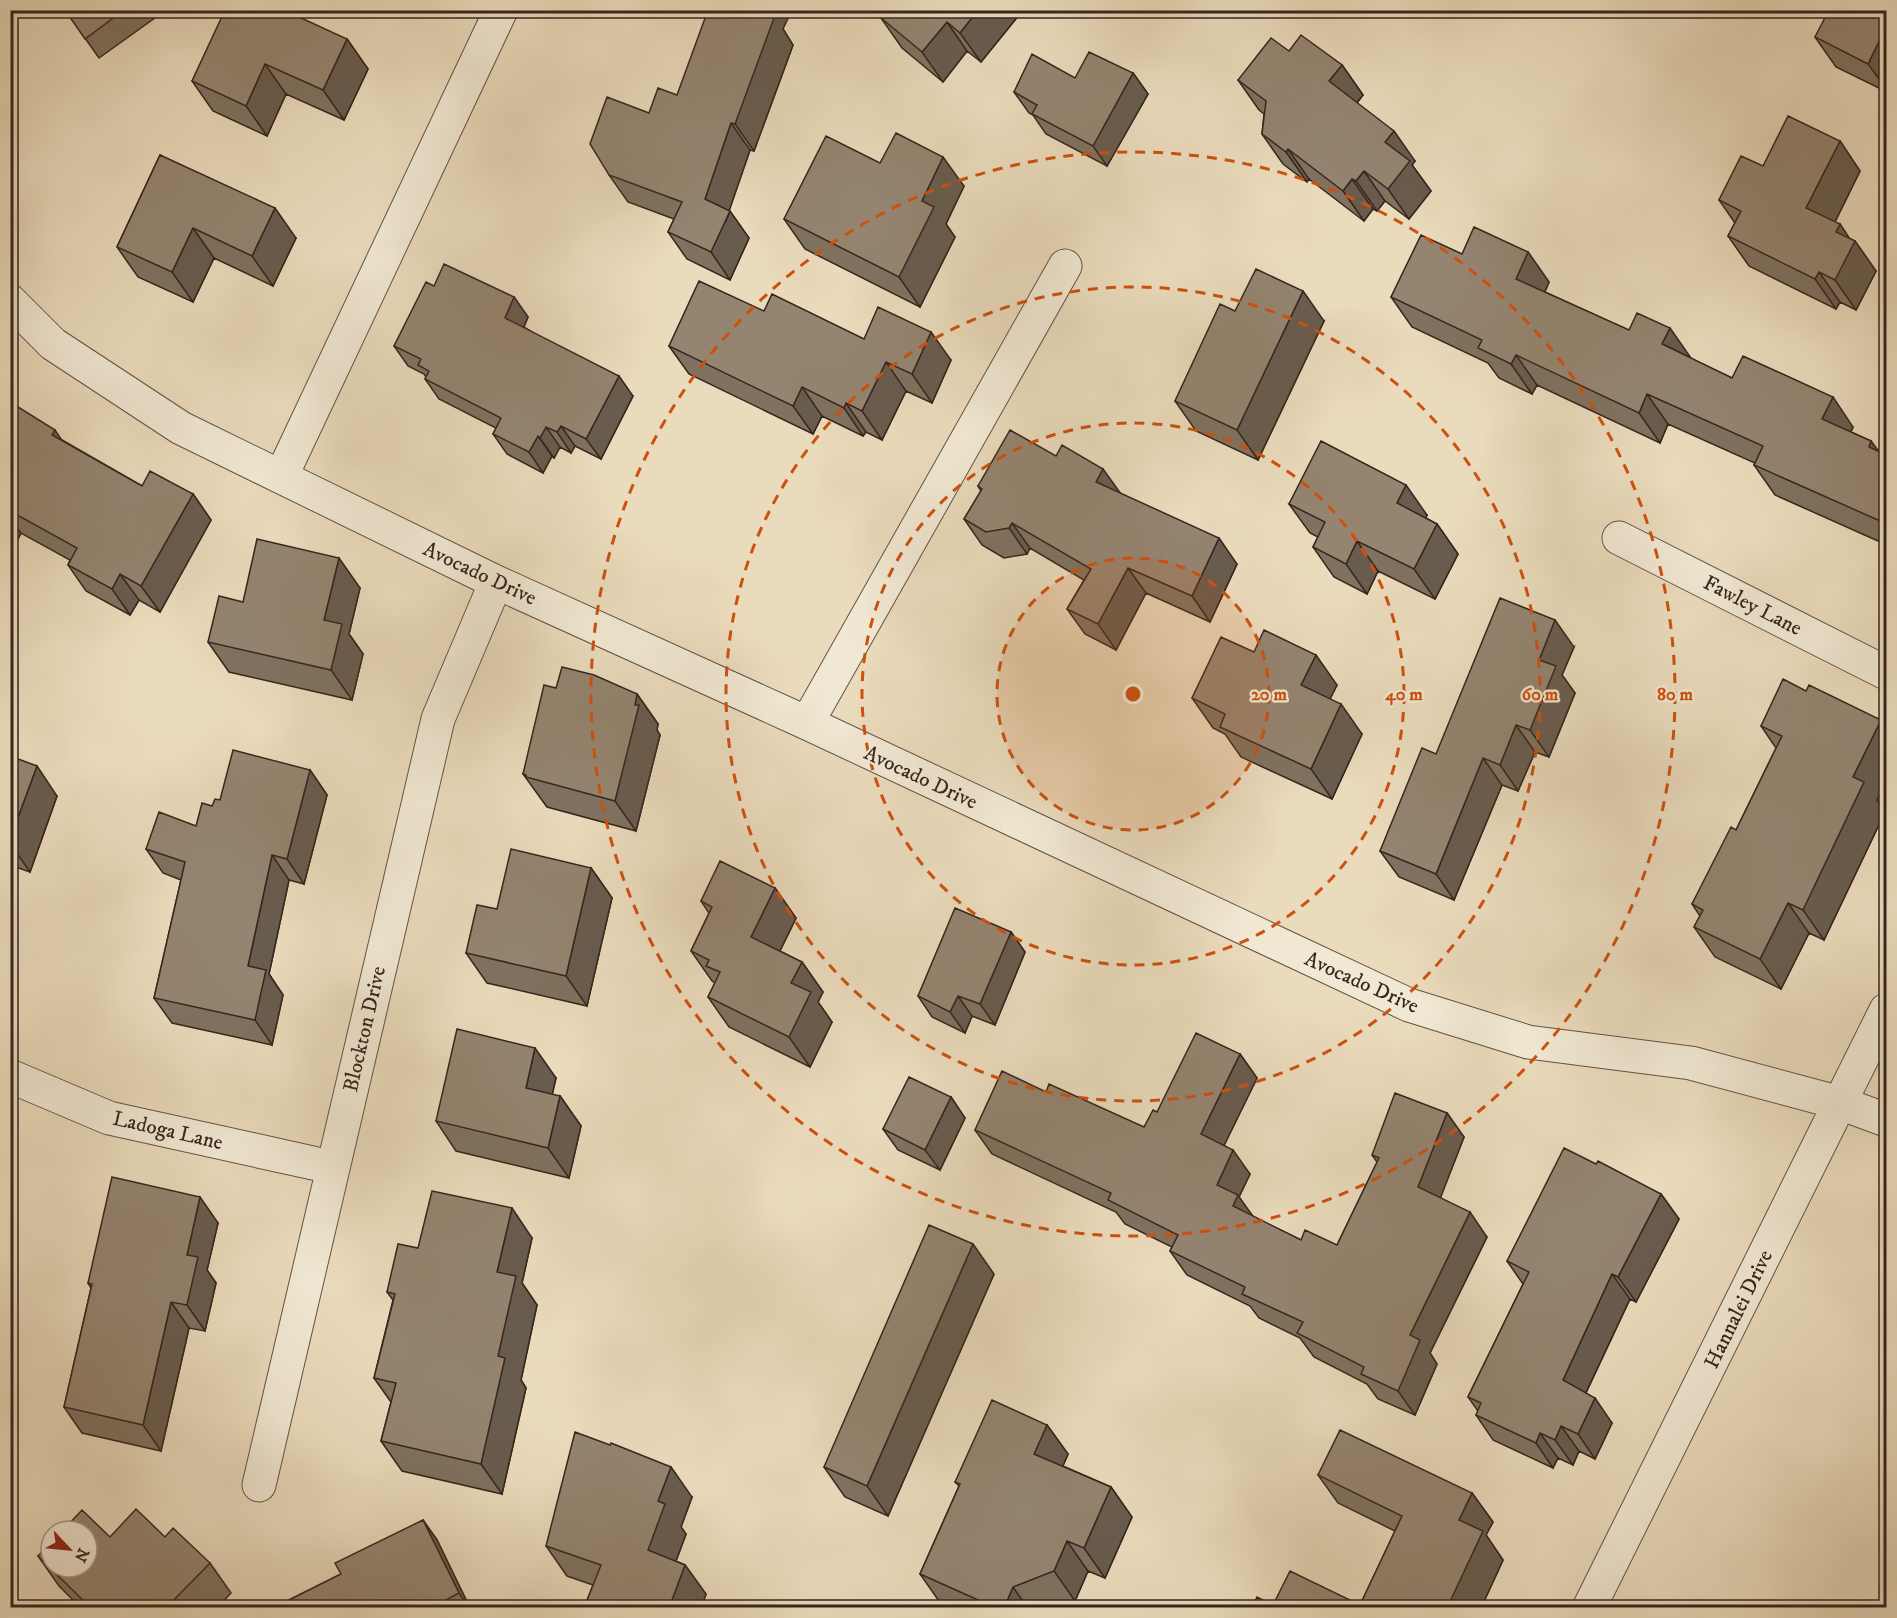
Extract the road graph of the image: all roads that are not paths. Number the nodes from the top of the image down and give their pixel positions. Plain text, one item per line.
1 (501, 10) edge
2 (1065, 266) dead end
3 (10, 301) edge
4 (281, 477) junction
5 (1618, 538) dead end
6 (496, 582) junction
7 (1887, 673) edge
8 (807, 723) junction
9 (1887, 1010) edge
10 (10, 1076) edge
11 (1840, 1103) junction
12 (1887, 1120) edge
13 (331, 1167) junction
14 (259, 1485) dead end
15 (1589, 1608) edge

1 - 4 street
2 - 8 street
3 - 4 street, Avocado Drive
4 - 6 street, Avocado Drive
5 - 7 street, Fawley Lane
6 - 8 street, Avocado Drive
6 - 13 street, Blockton Drive
8 - 11 street, Avocado Drive
9 - 11 street, Hannalei Drive
10 - 13 street, Ladoga Lane
11 - 12 street, Avocado Drive
11 - 15 street, Hannalei Drive
13 - 14 street, Blockton Drive

